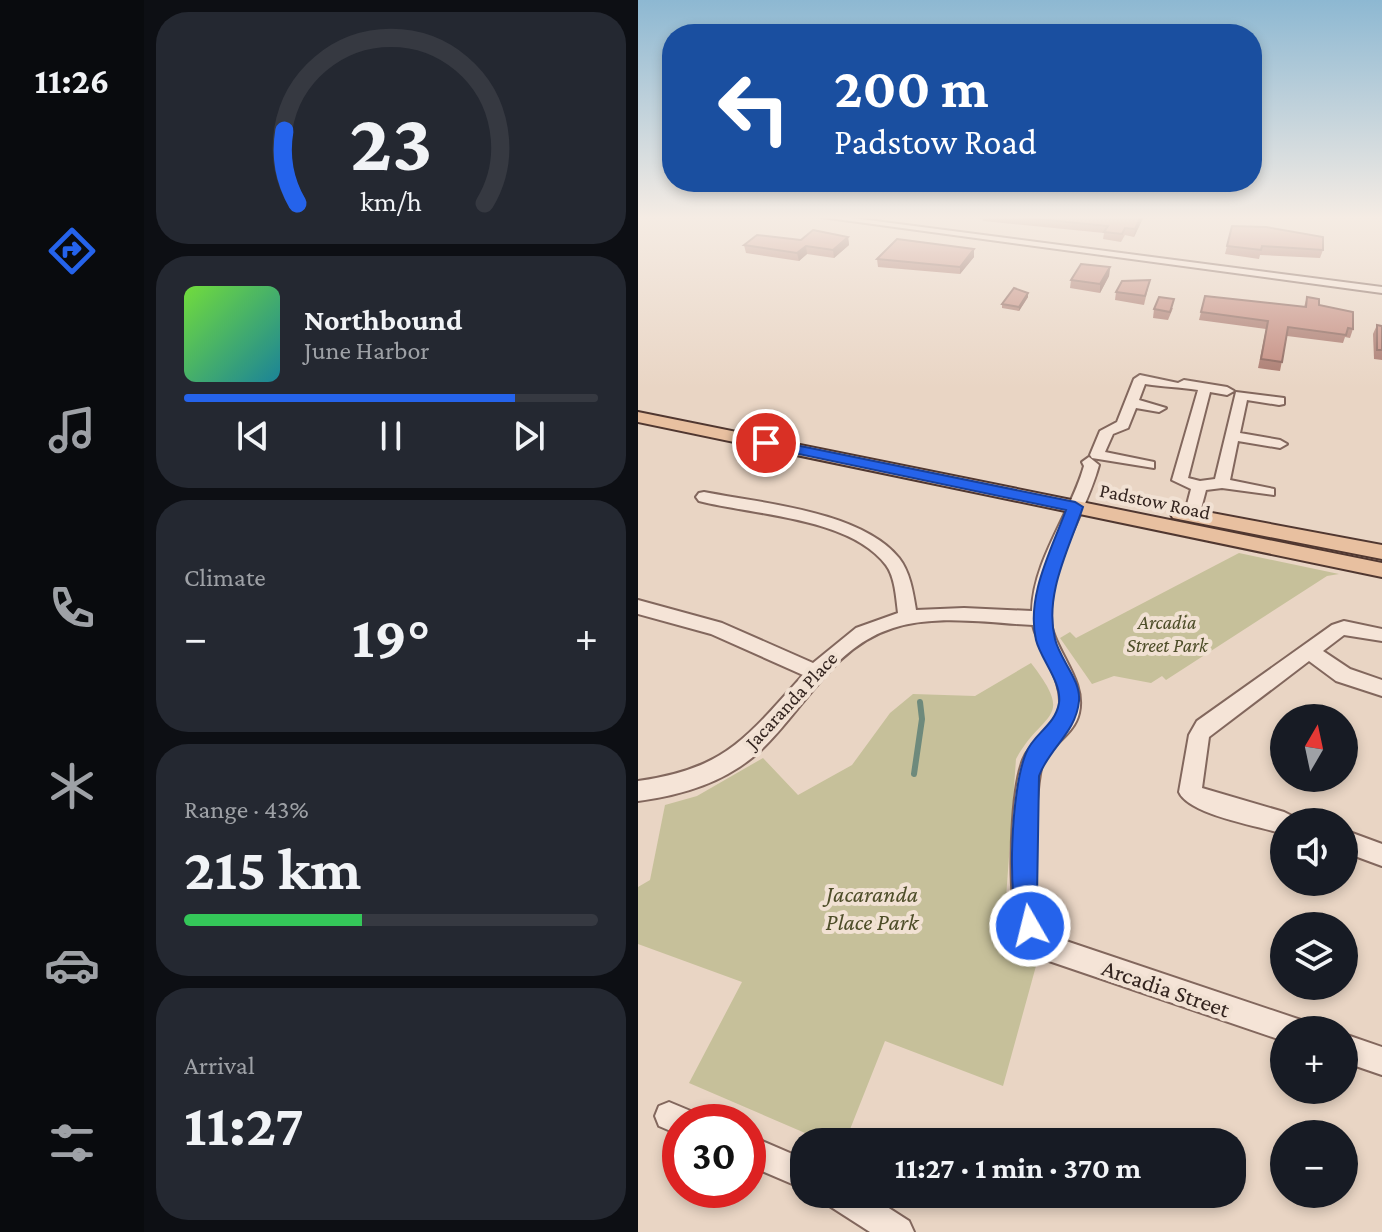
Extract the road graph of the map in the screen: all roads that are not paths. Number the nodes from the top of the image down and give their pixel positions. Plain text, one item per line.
1 (1256, 273) edge
2 (1382, 290) edge
3 (1205, 388) junction
4 (1227, 391) dead end
5 (1279, 401) dead end
6 (1132, 403) junction
7 (638, 404) edge
8 (1159, 408) dead end
9 (638, 417) edge
10 (1232, 436) junction
11 (1280, 444) dead end
12 (1089, 462) dead end
13 (1149, 465) dead end
14 (1222, 483) junction
15 (1199, 486) junction
16 (1269, 492) dead end
17 (704, 497) dead end
18 (1079, 501) junction
19 (1192, 516) junction
20 (1382, 552) edge
21 (1382, 570) edge
22 (638, 607) edge
23 (908, 617) junction
24 (1040, 618) junction
25 (1379, 635) dead end
26 (1311, 653) junction
27 (815, 672) junction
28 (1382, 688) edge
29 (638, 791) edge
30 (1270, 819) edge
31 (1358, 846) edge
32 (1382, 855) edge
33 (1270, 1023) edge
34 (1358, 1053) edge
35 (1382, 1061) edge
36 (766, 1158) edge
37 (790, 1168) edge
38 (861, 1208) edge
39 (898, 1232) edge

1 - 2 street
3 - 4 street
3 - 6 street
3 - 15 street
5 - 10 street
6 - 8 street
6 - 13 street
7 - 18 main road, Padstow Road
9 - 18 main road, Padstow Road
10 - 11 street
10 - 14 street
12 - 18 street
14 - 15 street
14 - 16 street
15 - 19 street
17 - 23 street
18 - 19 main road, Padstow Road
18 - 21 main road, Padstow Road
18 - 24 street
19 - 20 main road, Padstow Road
22 - 27 street
23 - 24 street, Jacaranda Place
23 - 27 street, Jacaranda Place
24 - 33 street, Arcadia Street
25 - 26 street
26 - 28 street
26 - 30 street
27 - 29 street, Jacaranda Place
31 - 32 street
34 - 35 street
36 - 37 street
38 - 39 street

